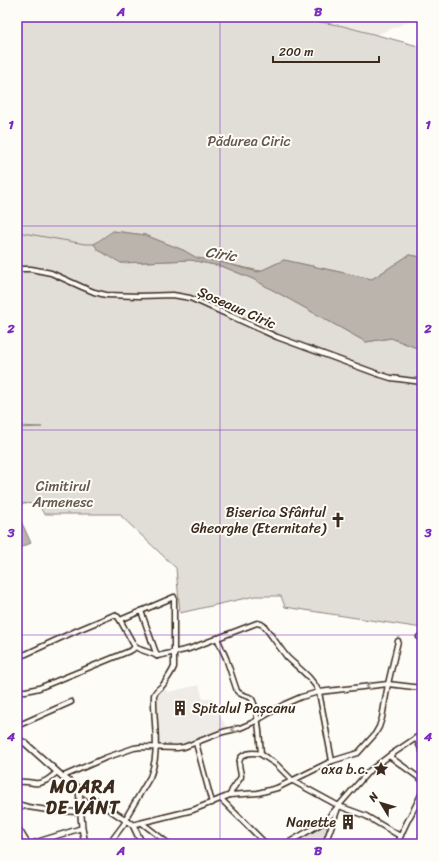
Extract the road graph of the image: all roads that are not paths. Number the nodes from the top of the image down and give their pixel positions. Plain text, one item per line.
1 (17, 269) edge
2 (422, 382) edge
3 (141, 611) junction
4 (120, 620) junction
5 (217, 638) junction
6 (398, 641) dead end
7 (135, 647) junction
8 (17, 652) edge
9 (174, 653) junction
10 (22, 654) junction
11 (157, 656) junction
12 (17, 665) edge
13 (388, 684) junction
14 (422, 688) edge
15 (17, 691) edge
16 (319, 692) junction
17 (72, 702) dead end
18 (258, 720) junction
19 (17, 726) edge
20 (422, 734) edge
21 (416, 738) junction
22 (17, 739) edge
23 (196, 742) junction
24 (155, 747) junction
25 (422, 751) edge
26 (261, 754) junction
27 (389, 756) junction
28 (332, 761) junction
29 (57, 772) junction
30 (64, 777) junction
31 (422, 780) edge
32 (293, 781) junction
33 (17, 782) edge
34 (79, 789) junction
35 (422, 792) edge
36 (230, 795) junction
37 (221, 799) junction
38 (212, 803) junction
39 (17, 804) edge
40 (339, 806) junction
41 (81, 812) junction
42 (124, 818) junction
43 (142, 823) junction
44 (133, 825) junction
45 (17, 826) edge
46 (82, 828) junction
47 (400, 836) junction
48 (29, 844) edge
49 (85, 844) edge
50 (109, 844) edge
51 (142, 844) edge
52 (169, 844) edge
53 (266, 844) edge
54 (286, 844) edge
55 (325, 844) edge
56 (398, 844) edge

1 - 2 street, Șoseaua Ciric
3 - 4 street
3 - 9 street
3 - 11 street
4 - 7 street
4 - 10 street
5 - 9 street
5 - 16 street
5 - 18 street
6 - 13 street
7 - 11 street
7 - 15 street
8 - 10 street
9 - 11 street
9 - 24 street
10 - 12 street
13 - 14 street
13 -> 16 street
13 - 28 street
16 - 18 street
16 - 28 street
17 - 19 street
18 -> 23 street
18 - 26 street
20 - 21 street
21 - 25 street
21 - 27 street
22 - 29 main road
23 - 24 street
23 - 38 street
24 - 30 street
24 - 42 street
26 - 32 street
26 - 36 street
27 - 31 street
27 - 40 street
28 - 32 street
29 - 30 main road
29 - 33 street
30 - 34 main road
32 - 36 street
32 - 40 street
34 - 41 main road
34 - 42 main road
35 - 47 street
36 - 37 street
37 - 38 street
37 - 53 street
38 - 43 street
39 - 41 street
40 - 47 street
40 - 54 street
40 - 55 street
41 - 46 main road
42 - 44 main road
42 - 50 street
43 - 44 street
43 - 52 street
44 - 51 main road
45 - 48 street
46 - 48 street
46 - 49 main road
47 - 56 street

